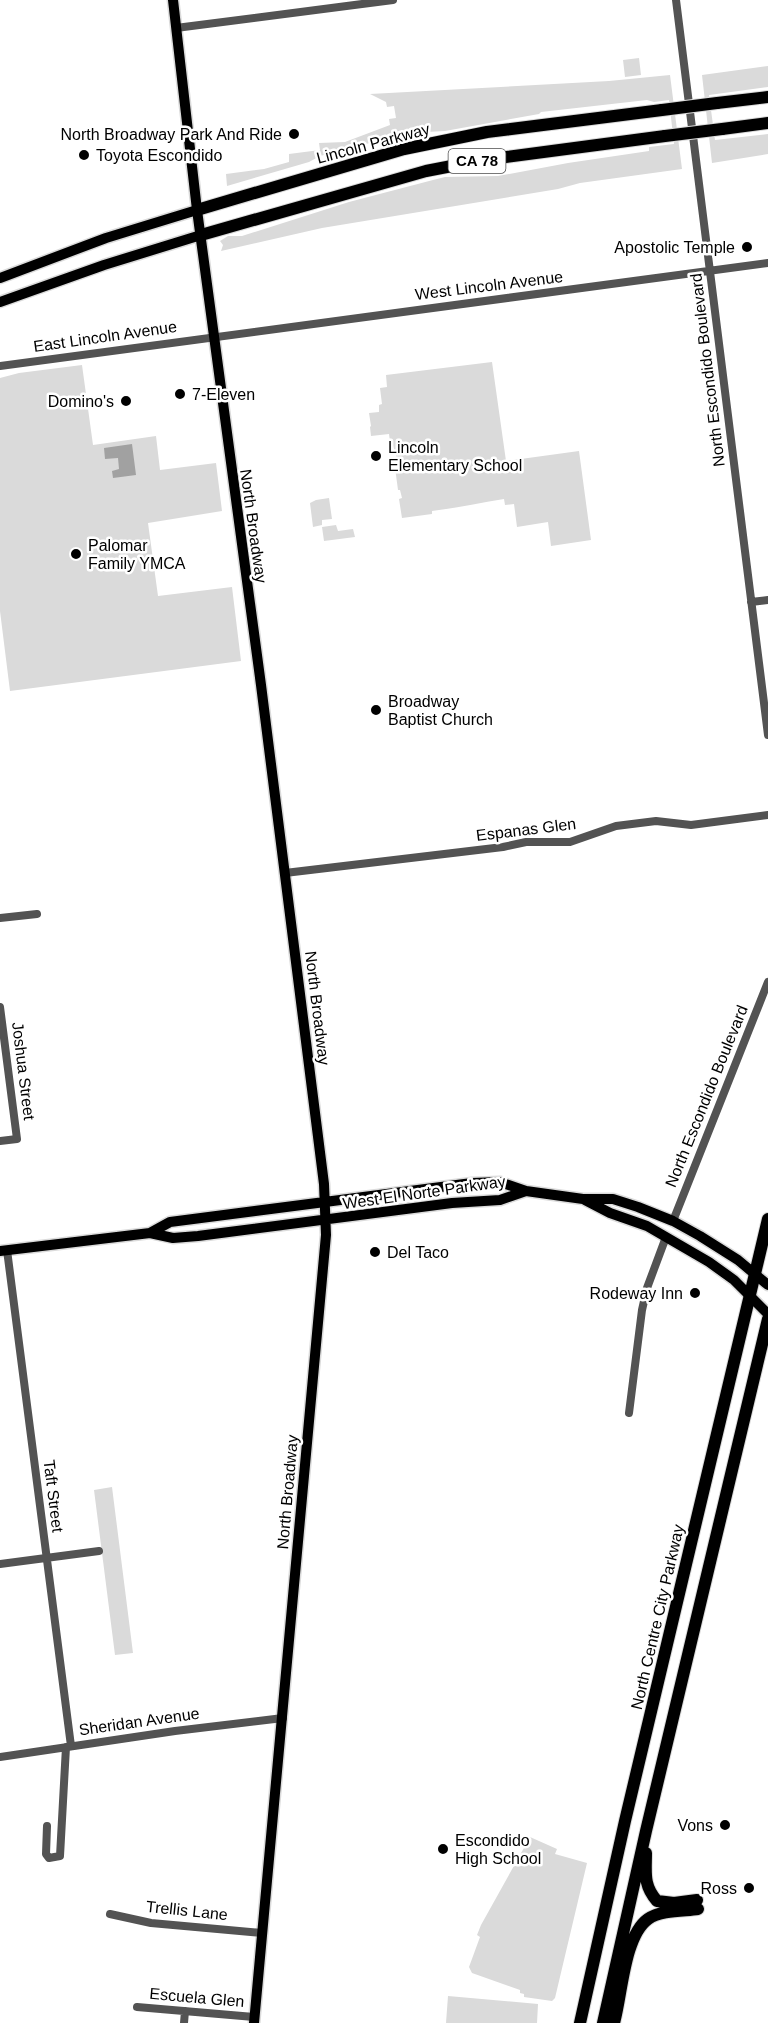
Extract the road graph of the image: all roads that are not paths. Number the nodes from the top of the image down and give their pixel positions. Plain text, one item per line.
1 (173, 0) edge
2 (393, 0) edge
3 (676, 0) edge
4 (176, 28) junction
5 (768, 97) edge
6 (768, 123) edge
7 (197, 210) junction
8 (201, 235) junction
9 (768, 263) edge
10 (710, 270) junction
11 (0, 278) edge
12 (0, 302) edge
13 (213, 337) junction
14 (0, 366) edge
15 (768, 600) edge
16 (751, 602) junction
17 (764, 668) edge
18 (766, 702) edge
19 (768, 735) edge
20 (768, 815) edge
21 (285, 873) junction
22 (37, 914) dead end
23 (0, 918) edge
24 (768, 982) edge
25 (0, 1007) edge
26 (0, 1141) edge
27 (526, 1191) junction
28 (583, 1199) junction
29 (325, 1201) junction
30 (768, 1219) edge
31 (326, 1220) junction
32 (673, 1221) junction
33 (150, 1233) junction
34 (666, 1237) junction
35 (3, 1250) edge
36 (756, 1274) junction
37 (768, 1285) edge
38 (750, 1295) junction
39 (768, 1316) edge
40 (629, 1413) dead end
41 (99, 1551) dead end
42 (46, 1558) junction
43 (0, 1564) edge
44 (283, 1718) junction
45 (69, 1747) junction
46 (0, 1757) edge
47 (47, 1826) dead end
48 (646, 1831) junction
49 (110, 1914) dead end
50 (262, 1933) junction
51 (137, 2007) dead end
52 (185, 2011) junction
53 (254, 2020) edge
54 (184, 2023) edge
55 (580, 2023) edge
56 (603, 2023) edge
57 (614, 2023) edge

1 - 4 main road, North Broadway
2 - 4 street
3 - 10 street, North Escondido Boulevard
4 - 7 main road, North Broadway
5 - 7 highway, Lincoln Parkway / CA 78, bridge
6 - 8 highway, CA 78, bridge
7 - 8 main road, North Broadway
7 - 11 main road, Lincoln Parkway
8 - 12 main road
8 - 13 main road, North Broadway
9 - 10 street, West Lincoln Avenue
10 - 13 street, West Lincoln Avenue
10 - 16 street, North Escondido Boulevard
13 - 14 street, East Lincoln Avenue
13 - 21 main road, North Broadway
15 - 16 street
16 - 17 street, North Escondido Boulevard
17 - 18 street, North Escondido Boulevard
18 - 19 street, North Escondido Boulevard
20 - 21 street, Espanas Glen
21 - 29 main road, North Broadway
22 - 23 street
24 - 32 street, North Escondido Boulevard
25 - 26 street, Joshua Street
27 - 28 main road, West El Norte Parkway
27 - 29 main road, West El Norte Parkway
27 - 31 main road, West El Norte Parkway
28 - 32 main road, West El Norte Parkway
28 - 34 main road, West El Norte Parkway
29 - 31 main road, North Broadway
29 - 33 main road, West El Norte Parkway
30 - 36 highway, North Centre City Parkway
31 - 33 main road, West El Norte Parkway
31 - 44 main road, North Broadway
32 - 36 main road, West El Norte Parkway
33 - 35 main road
34 - 38 main road, West El Norte Parkway
34 - 40 street
35 - 42 street, Taft Street
36 - 37 main road, West El Norte Parkway
36 - 38 highway, North Centre City Parkway
38 - 39 main road, West El Norte Parkway
38 - 55 highway, North Centre City Parkway
39 - 48 highway
41 - 42 street
42 - 43 street
42 - 45 street, Taft Street
44 - 45 street, Sheridan Avenue
44 - 50 main road, North Broadway
45 - 46 street, Sheridan Avenue
45 - 47 street, Taft Street
48 - 56 highway
48 - 57 highway
49 - 50 street, Trellis Lane
50 - 53 main road, North Broadway
51 - 52 street, Escuela Glen
52 - 53 street, Escuela Glen
52 - 54 street

